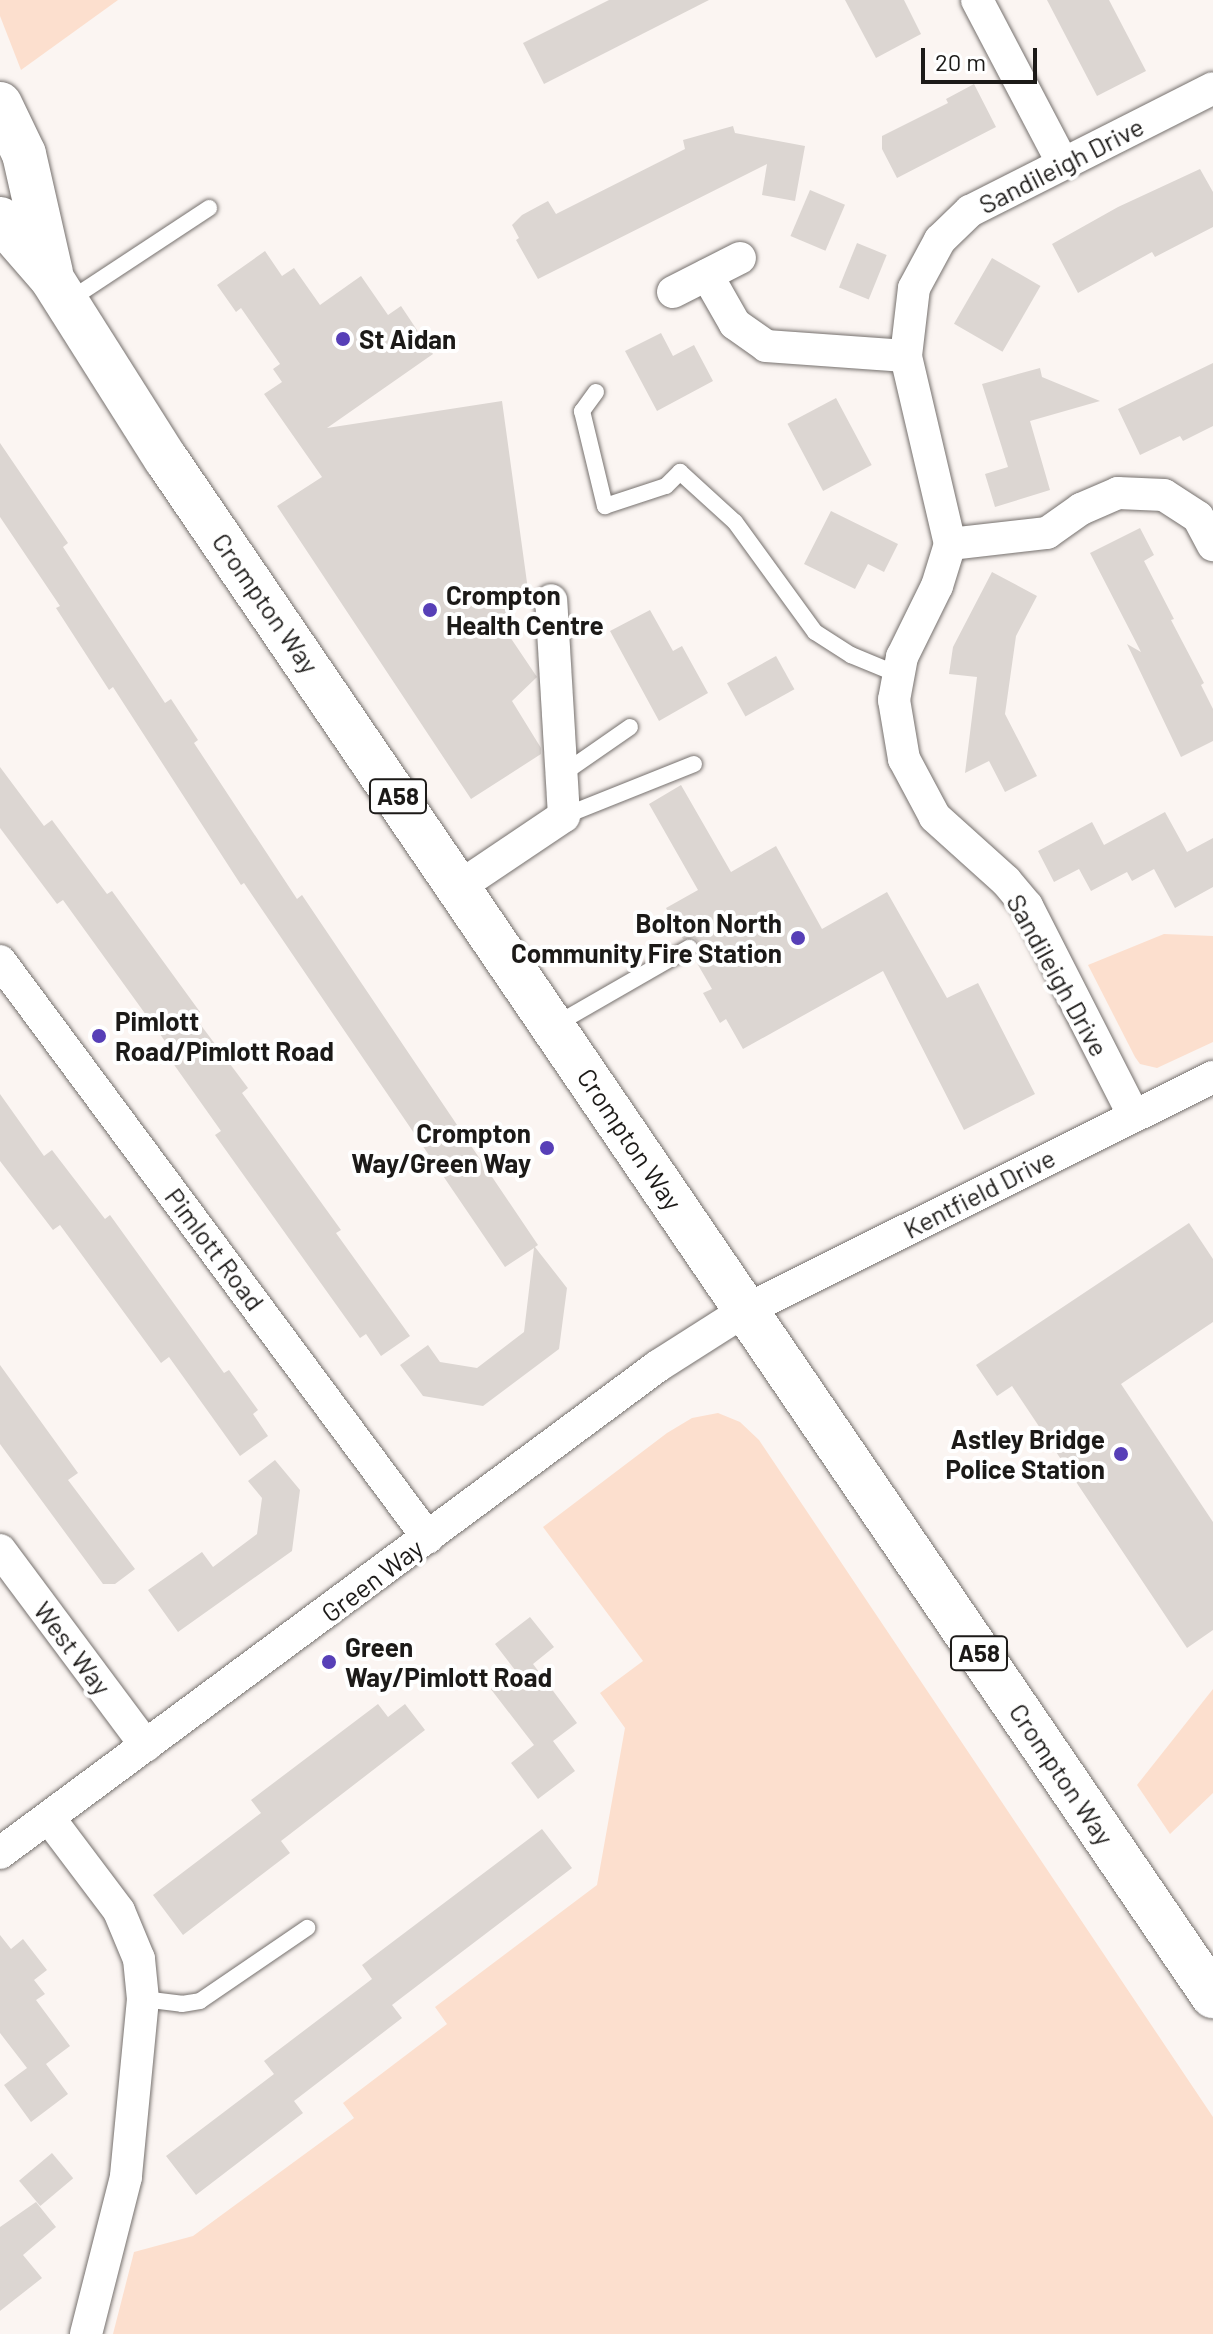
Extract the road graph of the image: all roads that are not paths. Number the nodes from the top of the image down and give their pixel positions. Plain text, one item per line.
1 (977, 0) edge
2 (1213, 88) edge
3 (0, 104) edge
4 (1062, 162) junction
5 (209, 208) dead end
6 (0, 219) edge
7 (740, 258) dead end
8 (707, 275) junction
9 (59, 290) junction
10 (673, 292) dead end
11 (906, 356) junction
12 (596, 392) dead end
13 (1206, 514) edge
14 (950, 544) junction
15 (1213, 545) edge
16 (551, 600) dead end
17 (899, 675) junction
18 (630, 727) dead end
19 (694, 764) dead end
20 (561, 775) junction
21 (564, 816) junction
22 (460, 886) junction
23 (689, 948) dead end
24 (0, 961) edge
25 (554, 1026) junction
26 (1213, 1077) edge
27 (1134, 1116) junction
28 (746, 1310) junction
29 (428, 1538) junction
30 (0, 1550) edge
31 (146, 1746) junction
32 (49, 1818) junction
33 (0, 1853) edge
34 (307, 1928) dead end
35 (1213, 1996) edge
36 (143, 1999) junction
37 (86, 2334) edge

1 - 4 street
2 - 4 street, Sandileigh Drive
3 - 9 highway, Crompton Way / A58
4 - 11 street, Sandileigh Drive
5 - 9 lane
6 - 9 highway, Crompton Way / A58
7 - 8 street
8 - 10 street
8 - 11 street
9 - 22 highway, Crompton Way / A58
11 - 14 street, Sandileigh Drive
12 - 17 lane
13 - 14 street
13 - 15 street
14 - 17 street, Sandileigh Drive
16 - 20 street
17 - 27 street, Sandileigh Drive
18 - 20 lane
19 - 21 lane
20 - 21 street
21 - 22 street
22 - 25 highway, Crompton Way / A58
23 - 25 lane
24 - 29 street, Pimlott Road
25 - 28 highway, Crompton Way / A58
26 - 27 street, Kentfield Drive
27 - 28 street, Kentfield Drive
28 - 29 street, Green Way
28 - 35 highway, Crompton Way / A58
29 - 31 street, Green Way
30 - 31 street, West Way
31 - 32 street, Green Way
32 - 33 street, Green Way
32 - 36 street
34 - 36 lane
36 - 37 street

